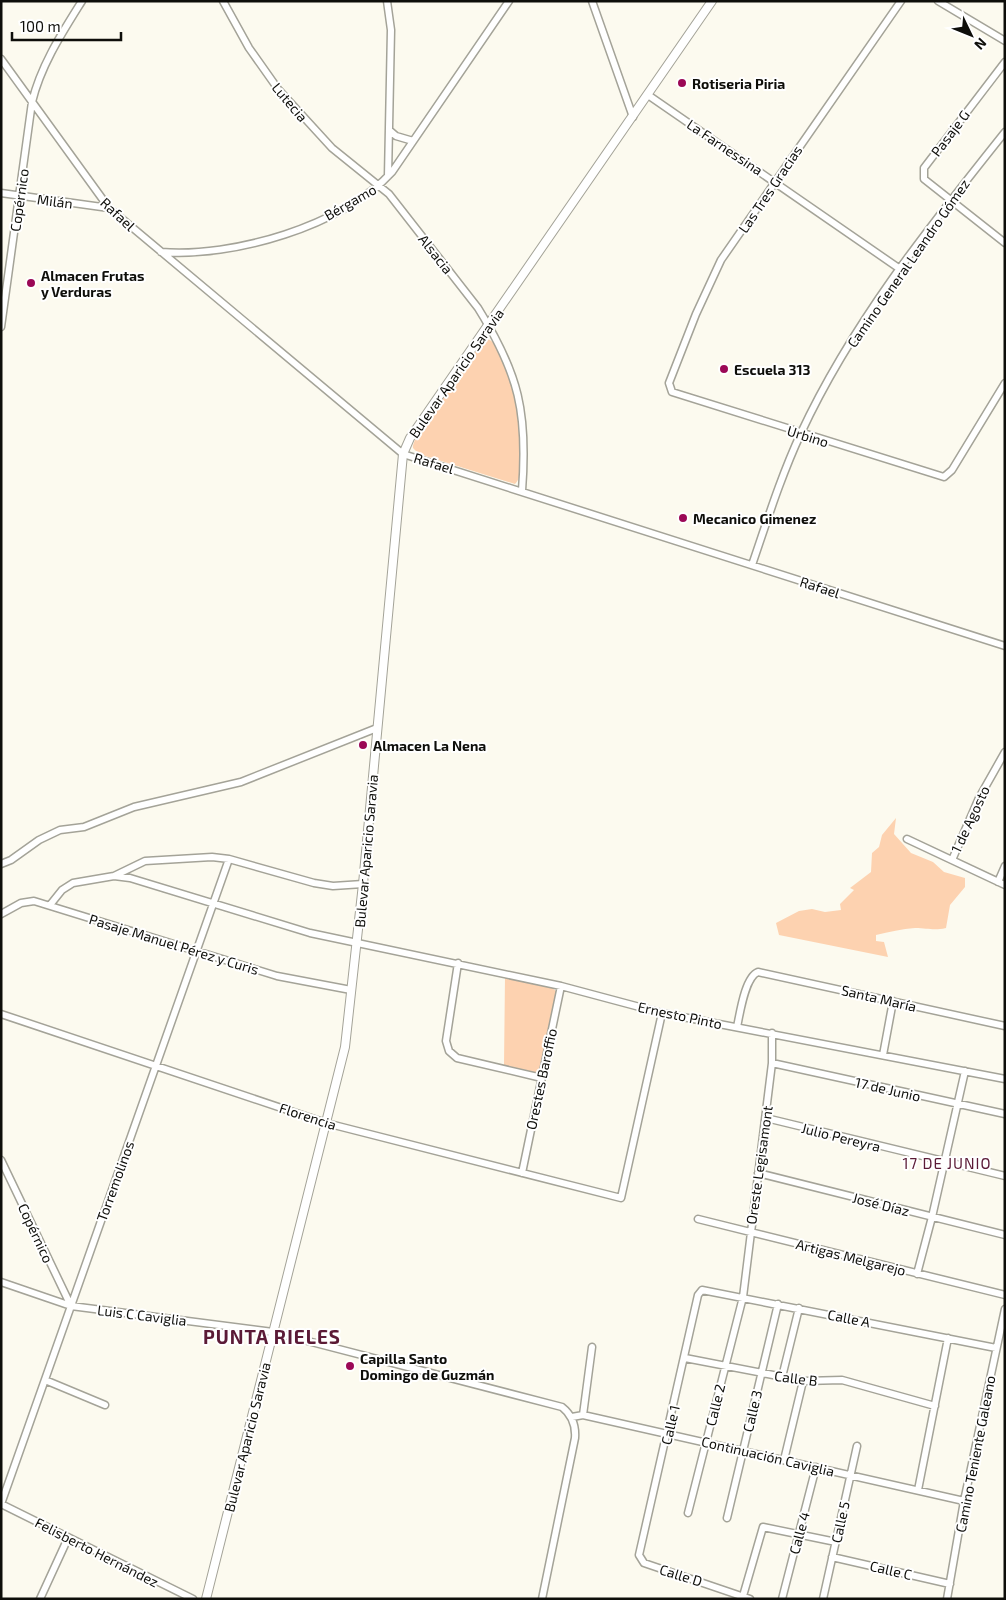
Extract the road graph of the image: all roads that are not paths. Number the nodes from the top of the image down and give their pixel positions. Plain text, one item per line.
1 (82, 1) edge
2 (222, 1) edge
3 (387, 1) edge
4 (509, 1) edge
5 (592, 1) edge
6 (712, 1) edge
7 (901, 1) edge
8 (941, 2) edge
9 (1005, 42) edge
10 (1, 59) edge
11 (1005, 62) edge
12 (648, 95) junction
13 (32, 102) junction
14 (633, 117) junction
15 (389, 130) junction
16 (1005, 132) edge
17 (413, 141) junction
18 (388, 176) junction
19 (775, 181) junction
20 (380, 185) junction
21 (1, 193) edge
22 (20, 196) junction
23 (950, 201) junction
24 (110, 208) junction
25 (1004, 242) edge
26 (161, 252) junction
27 (900, 269) junction
28 (489, 325) junction
29 (1, 327) edge
30 (1005, 383) edge
31 (672, 392) joint
32 (801, 434) junction
33 (403, 454) junction
34 (522, 491) junction
35 (752, 565) junction
36 (1005, 646) edge
37 (377, 728) junction
38 (1005, 752) edge
39 (907, 839) dead end
40 (228, 859) junction
41 (952, 860) junction
42 (1, 864) edge
43 (1005, 866) edge
44 (114, 876) junction
45 (998, 882) junction
46 (363, 884) junction
47 (1005, 885) edge
48 (213, 904) junction
49 (50, 905) junction
50 (1, 914) edge
51 (357, 942) junction
52 (196, 952) junction
53 (458, 963) junction
54 (560, 986) junction
55 (351, 990) junction
56 (893, 1001) junction
57 (662, 1013) junction
58 (1, 1014) edge
59 (1005, 1026) edge
60 (737, 1027) junction
61 (772, 1033) junction
62 (883, 1055) junction
63 (772, 1063) junction
64 (156, 1066) junction
65 (965, 1071) junction
66 (542, 1078) junction
67 (1005, 1079) edge
68 (958, 1104) junction
69 (1005, 1114) edge
70 (766, 1118) junction
71 (326, 1123) junction
72 (1, 1160) edge
73 (945, 1162) junction
74 (522, 1173) junction
75 (758, 1174) junction
76 (1005, 1176) edge
77 (932, 1217) junction
78 (698, 1219) dead end
79 (750, 1232) junction
80 (1005, 1235) edge
81 (917, 1274) junction
82 (1, 1282) edge
83 (702, 1290) joint
84 (1005, 1295) edge
85 (743, 1297) junction
86 (778, 1304) junction
87 (70, 1306) junction
88 (799, 1308) junction
89 (1005, 1309) edge
90 (273, 1332) junction
91 (948, 1338) junction
92 (592, 1347) dead end
93 (996, 1348) junction
94 (686, 1358) junction
95 (725, 1366) junction
96 (761, 1373) junction
97 (782, 1377) junction
98 (45, 1380) junction
99 (803, 1381) junction
100 (105, 1405) dead end
101 (935, 1406) junction
102 (583, 1415) junction
103 (572, 1418) junction
104 (668, 1434) junction
105 (706, 1442) junction
106 (857, 1446) dead end
107 (743, 1450) junction
108 (784, 1460) junction
109 (816, 1467) junction
110 (850, 1475) junction
111 (918, 1490) junction
112 (964, 1500) junction
113 (1, 1504) edge
114 (688, 1513) dead end
115 (726, 1518) dead end
116 (798, 1535) junction
117 (68, 1538) junction
118 (836, 1542) junction
119 (832, 1557) junction
120 (641, 1560) joint
121 (950, 1584) junction
122 (743, 1596) junction
123 (40, 1599) edge
124 (194, 1599) edge
125 (206, 1599) edge
126 (542, 1599) edge
127 (750, 1599) edge
128 (782, 1599) edge
129 (823, 1599) edge
130 (947, 1599) edge

1 - 13 street, Copérnico
2 - 20 street, Lutecia
3 - 15 street
4 - 17 street, Bérgamo
5 - 14 street
6 - 12 street, Bulevar Aparicio Saravia
7 - 19 street, Las Tres Gracias
8 - 9 street
10 - 13 street, Rafael
11 - 23 street, Pasaje G
12 - 14 street, Bulevar Aparicio Saravia
12 - 19 street, La Farnessina
13 - 22 street, Copérnico
13 - 24 street, Rafael
14 - 28 street, Bulevar Aparicio Saravia
15 - 17 street
15 - 18 street
16 - 23 street, Camino General Leandro Gómez
17 - 18 street, Bérgamo
18 - 20 street, Bérgamo
19 - 27 street, La Farnessina
19 - 31 street, Las Tres Gracias
20 - 26 street, Bérgamo
20 - 28 street, Alsacia
21 - 22 street, Milán
22 - 24 street, Milán
22 - 29 street, Copérnico
23 - 25 street, Pasaje G
23 - 27 street, Camino General Leandro Gómez
24 - 26 street, Rafael
26 - 33 street, Rafael
27 - 32 street, Camino General Leandro Gómez
28 - 33 street, Bulevar Aparicio Saravia
28 - 34 street, Alsacia
30 - 32 street, Urbino
31 - 32 street, Urbino
32 - 35 street, Camino General Leandro Gómez
33 - 34 street, Rafael
33 - 37 street, Bulevar Aparicio Saravia
34 - 35 street, Rafael
35 - 36 street, Rafael
37 - 42 street
37 - 46 street, Bulevar Aparicio Saravia
38 - 41 street, 1 de Agosto
39 - 41 street
40 - 44 street
40 - 46 street
40 - 48 street, Torremolinos
41 - 45 street
43 - 45 street
44 - 48 street, Ernesto Pinto
44 - 49 street
45 - 47 street
46 - 51 street, Bulevar Aparicio Saravia
48 - 51 street, Ernesto Pinto
48 - 52 street, Torremolinos
49 - 50 street, Pasaje Manuel Pérez y Curis
49 - 52 street, Pasaje Manuel Pérez y Curis
51 - 53 street, Ernesto Pinto
51 - 55 street, Bulevar Aparicio Saravia
52 - 55 street, Pasaje Manuel Pérez y Curis
52 - 64 street, Torremolinos
53 - 54 street, Ernesto Pinto
53 - 66 street
54 - 57 street, Ernesto Pinto
54 - 66 street, Orestes Baroffio
55 - 71 street, Bulevar Aparicio Saravia
56 - 59 street, Santa María
56 - 60 street, Santa María
56 - 62 street
57 - 60 street, Ernesto Pinto
57 - 74 street, Florencia
58 - 64 street, Florencia
60 - 61 street, Ernesto Pinto
61 - 62 street, Ernesto Pinto
61 - 63 street, Oreste Legisamont
62 - 65 street, Ernesto Pinto
63 - 68 street, 17 de Junio
63 - 70 street, Oreste Legisamont
64 - 71 street, Florencia
64 - 87 street, Torremolinos
65 - 67 street, Ernesto Pinto
65 - 68 street
66 - 74 street, Orestes Baroffio
68 - 69 street, 17 de Junio
68 - 73 street
70 - 73 street, Julio Pereyra
70 - 75 street, Oreste Legisamont
71 - 74 street, Florencia
71 - 90 street, Bulevar Aparicio Saravia
72 - 87 street, Copérnico
73 - 76 street, Julio Pereyra
73 - 77 street
75 - 77 street, José Díaz
75 - 79 street, Oreste Legisamont
77 - 80 street, José Díaz
77 - 81 street
78 - 79 street, Artigas Melgarejo
79 - 81 street, Artigas Melgarejo
79 - 85 street, Oreste Legisamont
81 - 84 street, Artigas Melgarejo
82 - 87 street, Luis C Caviglia
83 - 85 street, Calle A
83 - 94 street, Calle 1
85 - 86 street, Calle A
85 - 95 street, Calle 2
86 - 88 street, Calle A
86 - 96 street, Calle 3
87 - 90 street, Luis C Caviglia
87 - 98 street, Torremolinos
88 - 91 street, Calle A
88 - 97 street
89 - 93 street, Camino Teniente Galeano
90 - 103 street, Luis C Caviglia
90 - 125 street, Bulevar Aparicio Saravia
91 - 93 street, Calle A
91 - 101 street
92 - 102 street
93 - 112 street, Camino Teniente Galeano
94 - 95 street, Calle B
94 - 104 street, Calle 1
95 - 96 street, Calle B
95 - 105 street, Calle 2
96 - 97 street, Calle B
96 - 107 street, Calle 3
97 - 99 street, Calle B
98 - 100 street
98 - 113 street, Torremolinos
99 - 101 street, Calle B
99 - 108 street
101 - 111 street
102 - 103 street, Continuación Caviglia
102 - 104 street, Continuación Caviglia
103 - 126 street
104 - 105 street, Continuación Caviglia
104 - 120 street, Calle 1
105 - 107 street, Continuación Caviglia
105 - 114 street, Calle 2
106 - 110 street, Calle 5
107 - 108 street, Continuación Caviglia
107 - 115 street, Calle 3
108 - 109 street, Continuación Caviglia
109 - 110 street, Continuación Caviglia
109 - 116 street, Calle 4
110 - 111 street, Continuación Caviglia
110 - 118 street, Calle 5
111 - 112 street, Continuación Caviglia
112 - 121 street, Camino Teniente Galeano
113 - 117 street, Felisberto Hernández
116 - 118 street
116 - 122 street
116 - 128 street, Calle 4
117 - 123 street
117 - 124 street, Felisberto Hernández
118 - 119 street, Calle 5
119 - 121 street, Calle C
119 - 129 street, Calle 5
120 - 122 street, Calle D
121 - 130 street, Camino Teniente Galeano
122 - 127 street, Calle D

